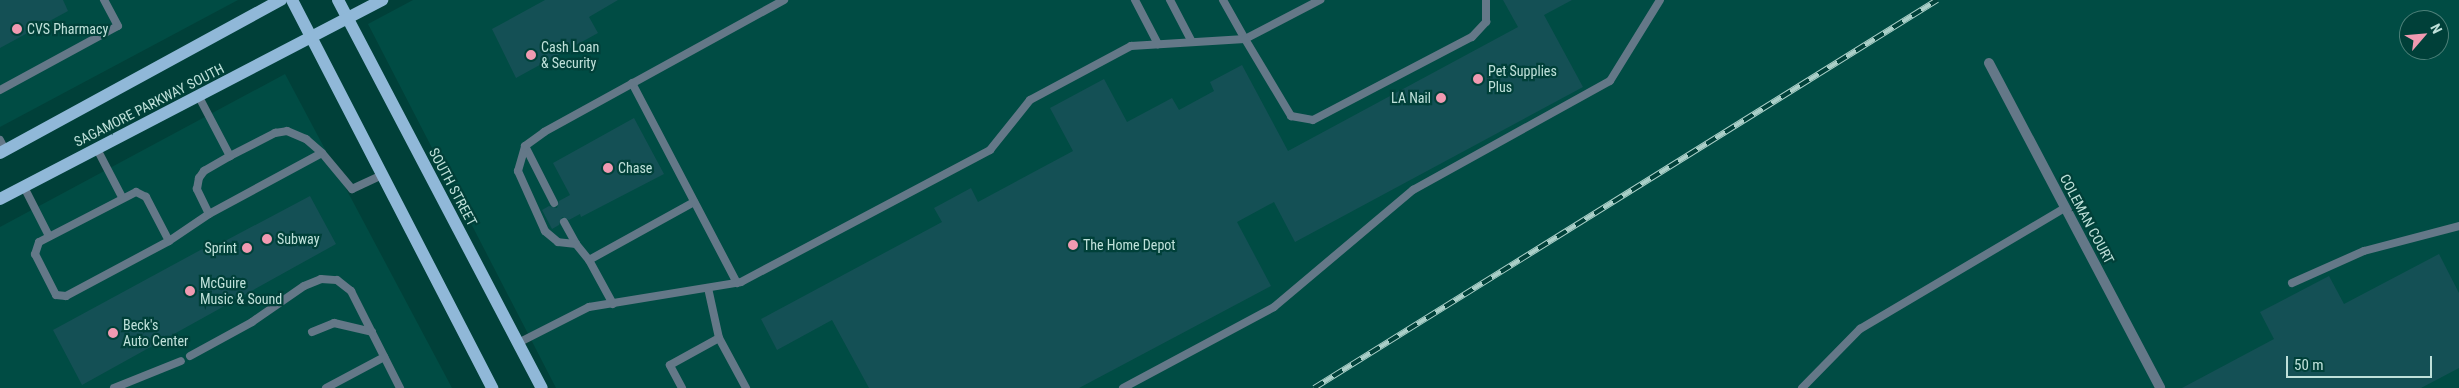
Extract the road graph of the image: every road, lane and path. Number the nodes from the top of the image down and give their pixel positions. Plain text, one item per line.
1 (104, 0) edge
2 (281, 0) edge
3 (292, 0) edge
4 (338, 0) edge
5 (382, 0) edge
6 (784, 0) edge
7 (1135, 0) edge
8 (1170, 0) edge
9 (1223, 0) edge
10 (1320, 0) edge
11 (1486, 0) edge
12 (1660, 0) edge
13 (348, 18) junction
14 (312, 38) junction
15 (1245, 39) junction
16 (1192, 42) junction
17 (1158, 44) junction
18 (1989, 63) dead end
19 (632, 83) junction
20 (0, 90) edge
21 (199, 96) junction
22 (525, 146) junction
23 (2, 147) edge
24 (97, 149) junction
25 (322, 152) junction
26 (230, 156) junction
27 (382, 175) junction
28 (24, 187) junction
29 (122, 197) junction
30 (0, 199) edge
31 (694, 202) junction
32 (554, 203) dead end
33 (2066, 208) junction
34 (209, 214) junction
35 (564, 222) dead end
36 (2459, 226) edge
37 (49, 236) junction
38 (169, 241) junction
39 (576, 244) junction
40 (589, 260) junction
41 (737, 283) junction
42 (2292, 283) dead end
43 (708, 288) junction
44 (613, 304) junction
45 (312, 332) dead end
46 (372, 332) junction
47 (719, 338) junction
48 (518, 343) junction
49 (190, 356) dead end
50 (384, 357) junction
51 (181, 361) dead end
52 (114, 388) edge
53 (326, 388) edge
54 (400, 388) edge
55 (491, 388) edge
56 (542, 388) edge
57 (682, 388) edge
58 (746, 388) edge
59 (1123, 388) edge
60 (1802, 388) edge
61 (2160, 388) edge

1 - 20 lane
2 - 23 main road, SAGAMORE PARKWAY SOUTH
3 - 14 main road
4 - 13 main road, SOUTH STREET
5 - 13 main road, SAGAMORE PARKWAY SOUTH
6 - 19 lane
7 - 17 lane
8 - 16 lane
9 - 15 lane
10 - 15 lane
11 - 15 lane
12 - 59 lane
13 - 14 main road, SAGAMORE PARKWAY SOUTH
13 - 48 main road, SOUTH STREET
14 - 21 main road, SAGAMORE PARKWAY SOUTH
14 - 27 main road
15 - 16 lane
16 - 17 lane
17 - 41 lane
18 - 33 street, COLEMAN COURT
19 - 22 lane
19 - 31 lane
21 - 24 main road, SAGAMORE PARKWAY SOUTH
21 - 26 lane
22 - 32 lane
22 - 39 lane
24 - 28 main road, SAGAMORE PARKWAY SOUTH
24 - 29 lane
25 - 26 lane
25 - 27 lane
25 - 34 lane
26 - 34 lane
27 - 55 main road
28 - 30 main road, SAGAMORE PARKWAY SOUTH
28 - 37 lane
29 - 37 lane
29 - 38 lane
31 - 40 lane
31 - 41 lane
33 - 60 lane
33 - 61 street, COLEMAN COURT
34 - 38 lane
35 - 39 lane
36 - 42 lane
37 - 38 lane
39 - 40 lane
40 - 44 lane
41 - 43 lane
43 - 44 lane
43 - 47 lane
44 - 48 lane
45 - 46 lane
46 - 49 lane
46 - 50 lane
47 - 57 lane
47 - 58 lane
48 - 56 main road, SOUTH STREET
50 - 53 lane
50 - 54 lane
51 - 52 lane

